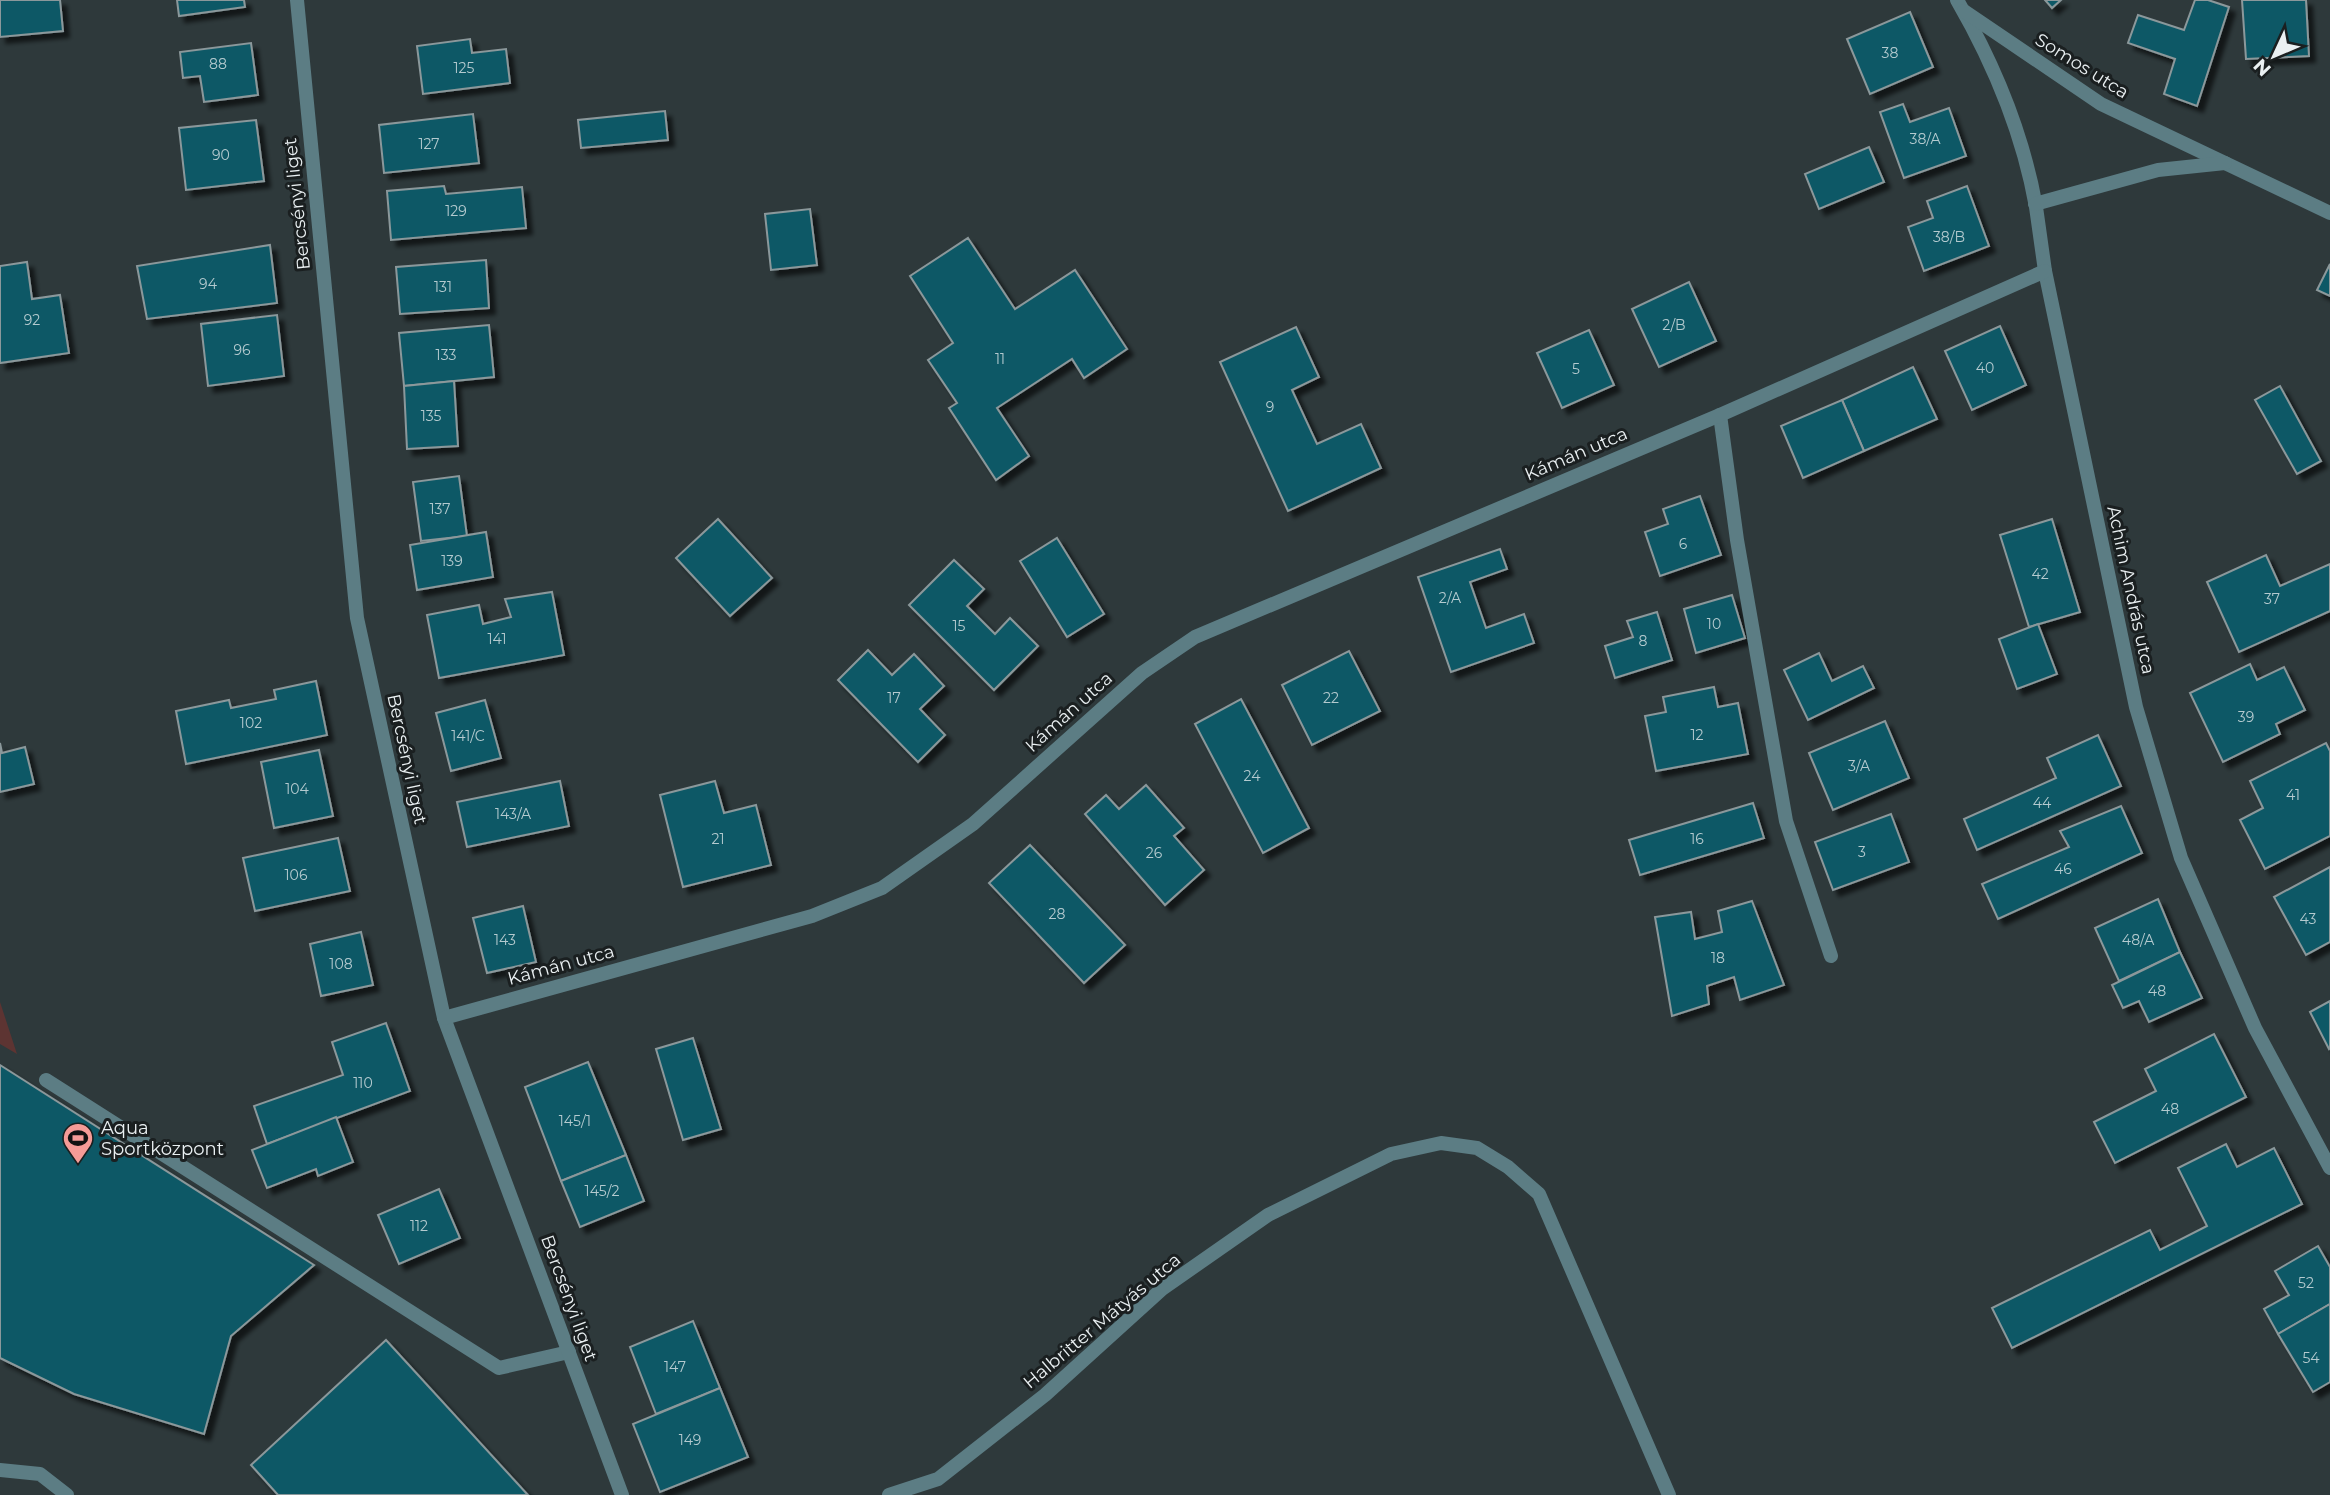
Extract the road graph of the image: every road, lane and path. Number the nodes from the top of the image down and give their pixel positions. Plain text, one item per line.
1 (296, 0) edge
2 (1960, 5) edge
3 (2225, 163) junction
4 (2035, 204) junction
5 (2330, 213) edge
6 (2045, 271) junction
7 (1720, 415) junction
8 (1831, 956) dead end
9 (444, 1018) junction
10 (46, 1080) dead end
11 (2330, 1168) edge
12 (569, 1352) junction
13 (0, 1469) edge
14 (67, 1495) edge
15 (622, 1495) edge
16 (889, 1495) edge
17 (1670, 1495) edge

1 - 9 street, Bercsényi liget
2 - 3 street, Somos utca
2 - 4 street, Achim András utca
3 - 4 street
3 - 5 street, Somos utca
4 - 6 street, Achim András utca
6 - 7 street, Kámán utca
6 - 11 street, Achim András utca
7 - 8 street
7 - 9 street, Kámán utca
9 - 12 street, Bercsényi liget
10 - 12 street
12 - 15 street, Bercsényi liget
13 - 14 street
16 - 17 street, Halbritter Mátyás utca

